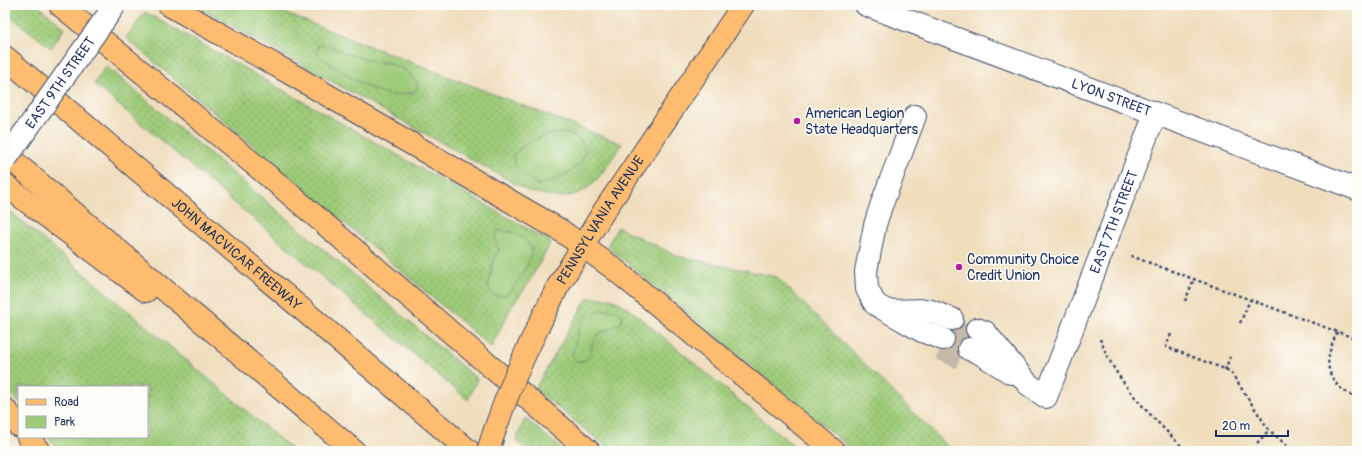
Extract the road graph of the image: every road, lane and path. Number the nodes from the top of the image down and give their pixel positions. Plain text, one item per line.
1 (60, 5) edge
2 (114, 5) edge
3 (169, 5) edge
4 (743, 5) edge
5 (866, 5) edge
6 (5, 57) edge
7 (1155, 114) junction
8 (915, 116) dead end
9 (5, 154) edge
10 (5, 160) edge
11 (5, 185) edge
12 (1357, 189) edge
13 (582, 246) junction
14 (1132, 256) dead end
15 (1194, 279) junction
16 (1250, 300) junction
17 (1185, 301) dead end
18 (887, 311) junction
19 (1240, 323) dead end
20 (1337, 332) junction
21 (1171, 334) dead end
22 (1100, 339) dead end
23 (1357, 340) edge
24 (1230, 357) dead end
25 (1225, 370) junction
26 (1028, 384) junction
27 (276, 386) junction
28 (1357, 398) edge
29 (5, 409) edge
30 (18, 425) edge
31 (1269, 430) junction
32 (29, 438) edge
33 (1257, 443) dead end
34 (39, 451) edge
35 (354, 451) edge
36 (469, 451) edge
37 (488, 451) edge
38 (589, 451) edge
39 (834, 451) edge
40 (1184, 451) edge
41 (1293, 451) edge

1 - 38 main road
2 - 10 street, EAST 9TH STREET, bridge
3 - 13 main road
4 - 13 main road, PENNSYLVANIA AVENUE
5 - 7 street, LYON STREET
6 - 36 main road, JOHN MACVICAR FREEWAY
7 - 12 street, LYON STREET
7 - 26 street, EAST 7TH STREET
8 - 18 street
9 - 27 main road
11 - 27 main road
13 - 37 main road, PENNSYLVANIA AVENUE, bridge
13 - 39 main road
14 - 15 path
15 - 16 path
15 - 17 path
16 - 19 path
16 - 20 path
18 - 18 street
20 - 23 path
20 - 28 path
21 - 25 path
22 - 40 path
24 - 25 path
25 - 31 path
26 - 26 street
27 - 35 main road
29 - 30 main road
31 - 33 path
31 - 41 path
32 - 34 main road

